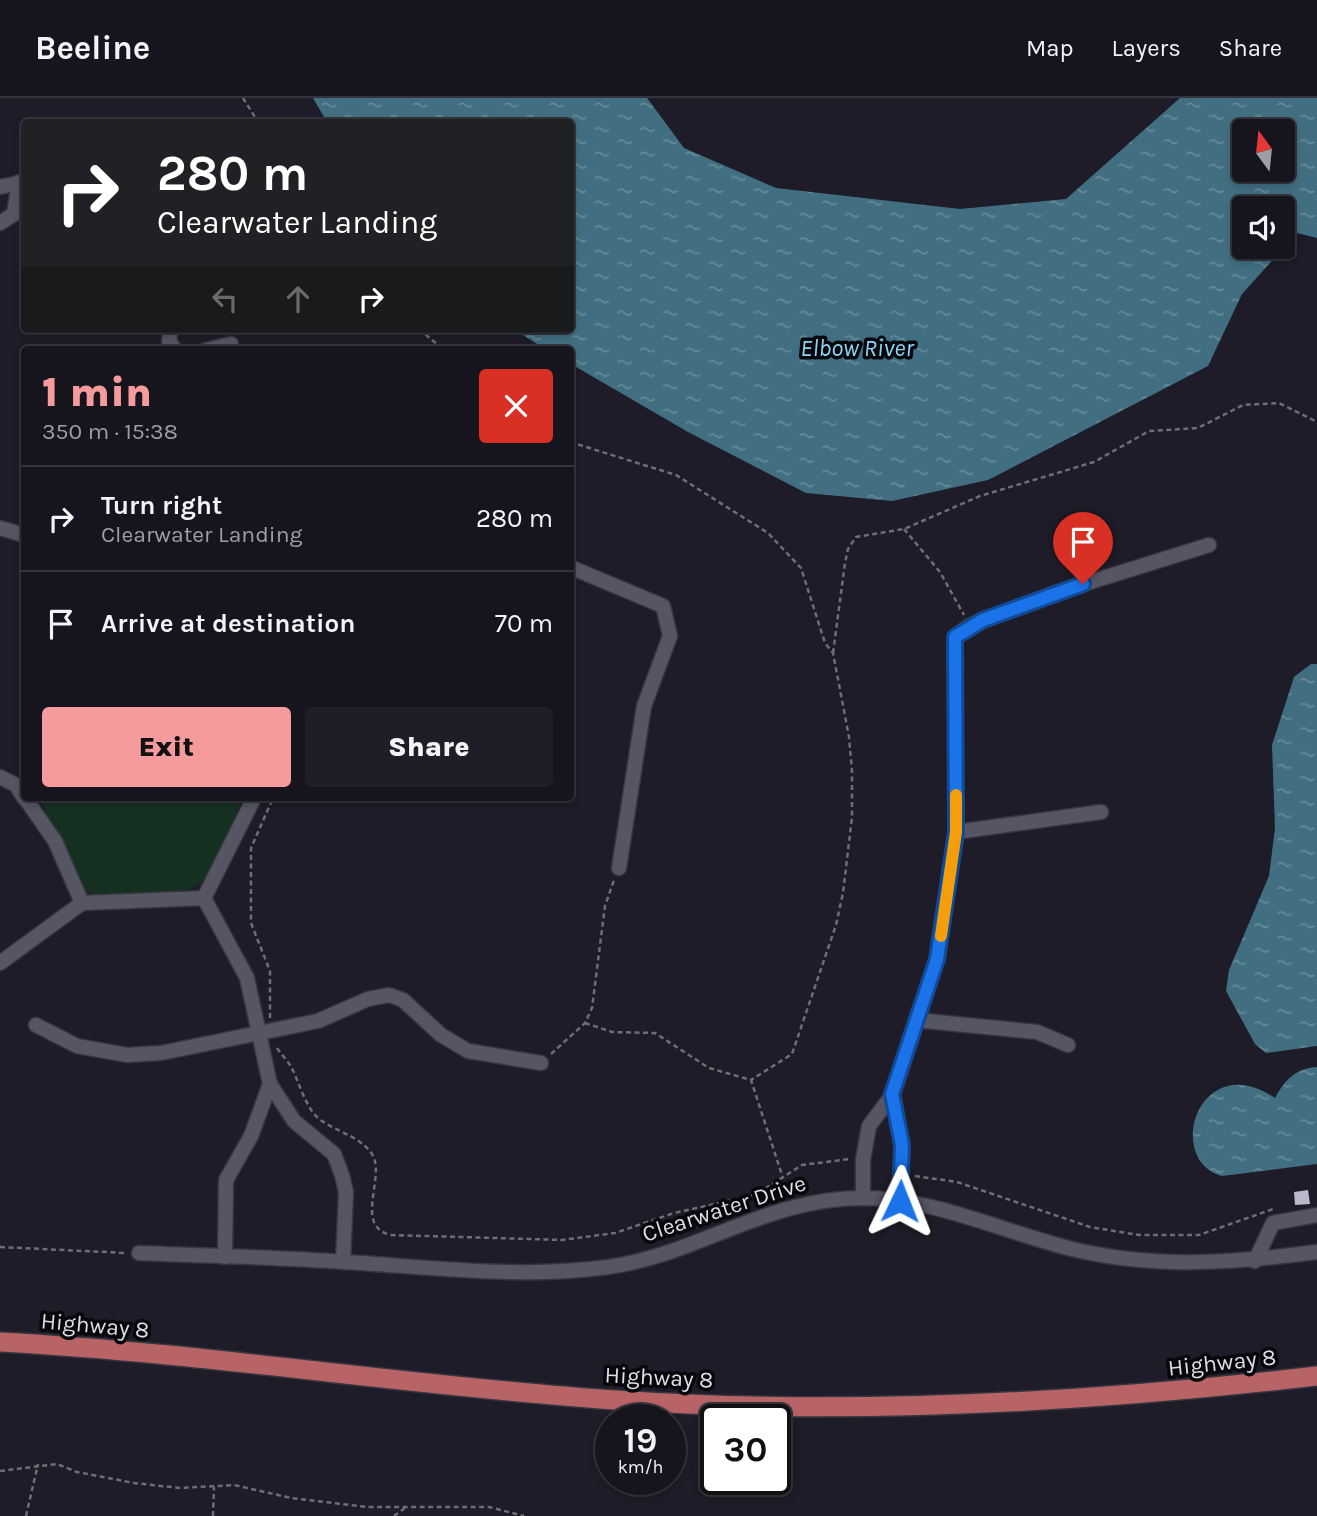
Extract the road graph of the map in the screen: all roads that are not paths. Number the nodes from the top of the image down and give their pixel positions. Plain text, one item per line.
1 (21, 182) edge
2 (21, 186) edge
3 (0, 187) edge
4 (0, 223) edge
5 (0, 528) edge
6 (21, 534) edge
7 (1209, 545) dead end
8 (574, 569) edge
9 (0, 777) edge
10 (21, 792) edge
11 (27, 801) edge
12 (252, 801) edge
13 (1101, 813) dead end
14 (956, 832) junction
15 (619, 868) road end
16 (204, 898) junction
17 (82, 903) junction
18 (0, 963) edge
19 (916, 1020) junction
20 (36, 1025) dead end
21 (266, 1032) junction
22 (1068, 1045) dead end
23 (541, 1063) road end
24 (270, 1084) junction
25 (892, 1094) junction
26 (863, 1198) junction
27 (900, 1201) junction
28 (1317, 1215) edge
29 (1317, 1252) edge
30 (139, 1253) road end
31 (225, 1257) junction
32 (1255, 1261) junction
33 (343, 1262) junction
34 (0, 1342) edge
35 (1317, 1376) edge

1 - 3 street
2 - 4 street
5 - 6 street
7 - 14 street
8 - 15 street
9 - 10 street
11 - 17 street
12 - 16 street
13 - 14 street
14 - 19 street
16 - 17 street
16 - 21 street
17 - 18 street
19 - 22 street
19 - 25 street
20 - 21 street
21 - 23 street
21 - 24 street
24 - 31 street
24 - 33 street
25 - 26 street
25 - 27 street
26 - 27 street, Clearwater Drive
26 - 33 street, Clearwater Drive
27 - 32 street, Clearwater Drive
28 - 32 street
29 - 32 street, Clearwater Drive
30 - 31 street, Clearwater Drive
31 - 33 street, Clearwater Drive
34 - 35 main road, Highway 8

